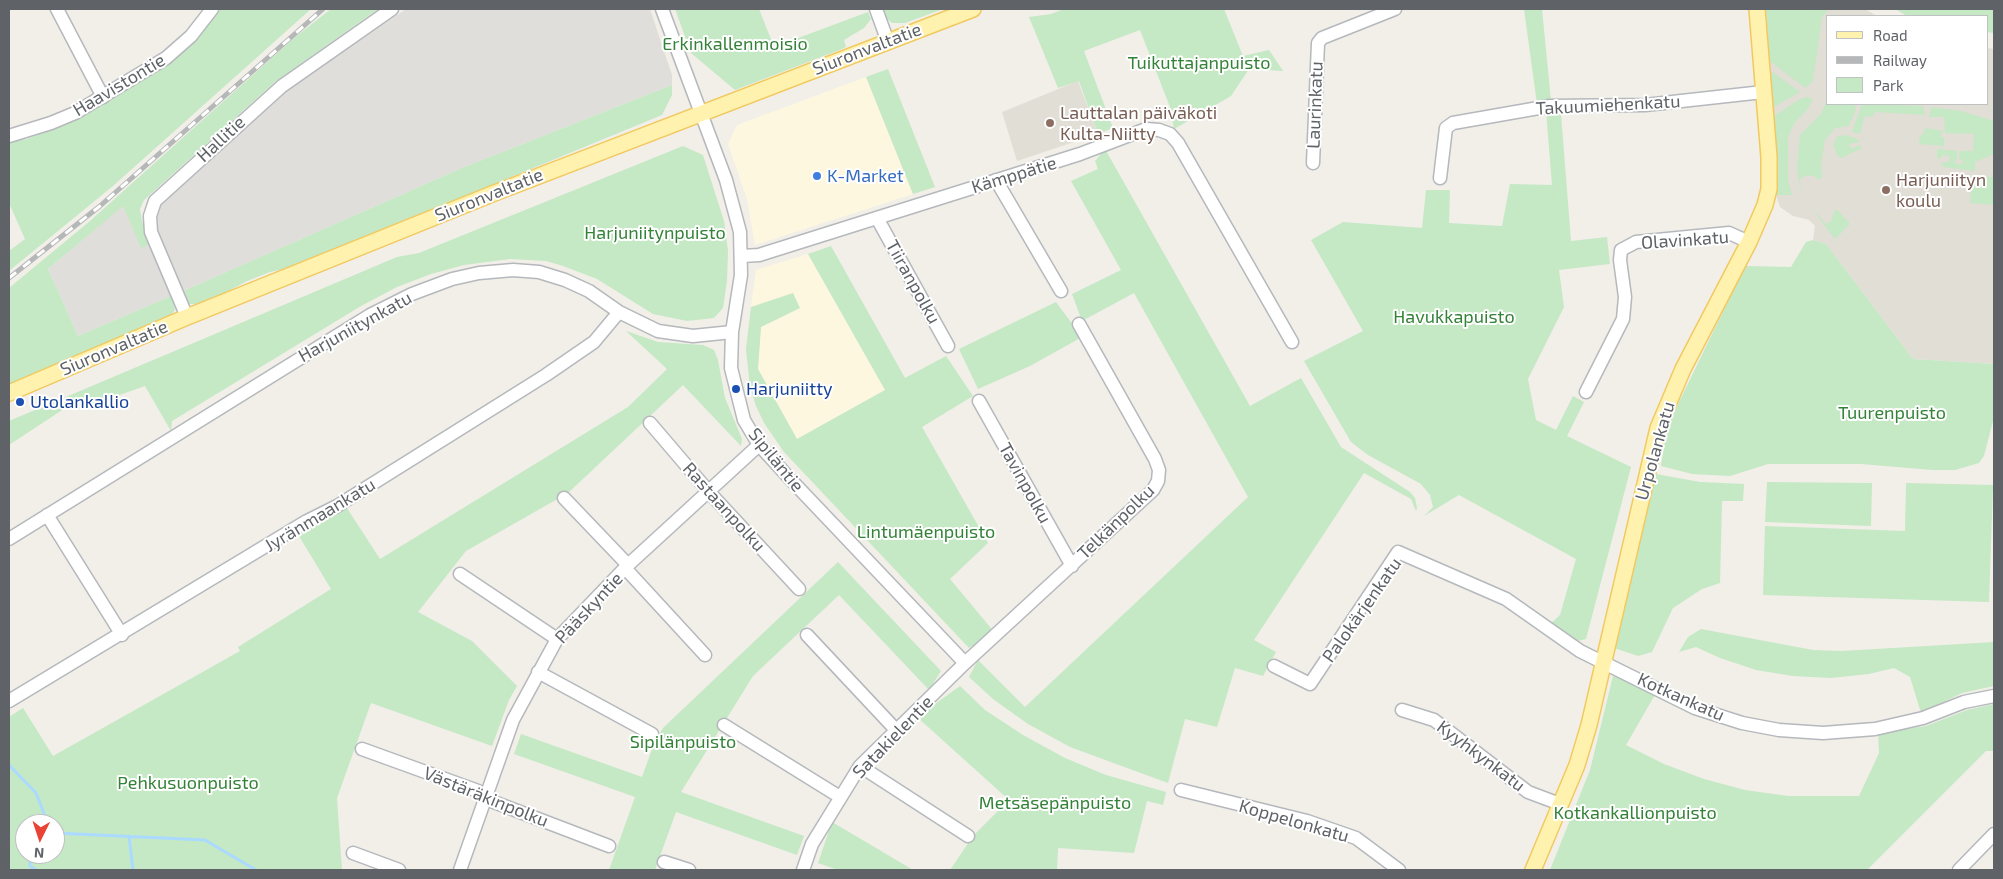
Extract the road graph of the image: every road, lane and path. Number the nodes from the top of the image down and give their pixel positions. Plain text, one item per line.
1 (57, 9) edge
2 (212, 9) edge
3 (392, 9) edge
4 (662, 9) edge
5 (876, 9) edge
6 (973, 9) edge
7 (1395, 9) edge
8 (1757, 9) edge
9 (888, 42) junction
10 (1763, 92) junction
11 (103, 97) junction
12 (700, 112) junction
13 (9, 136) edge
14 (1313, 163) dead end
15 (1440, 178) dead end
16 (996, 180) junction
17 (877, 218) junction
18 (1749, 242) junction
19 (742, 256) junction
20 (1061, 291) dead end
21 (620, 312) junction
22 (187, 317) junction
23 (1079, 324) dead end
24 (732, 332) junction
25 (1292, 342) dead end
26 (948, 346) dead end
27 (1586, 392) dead end
28 (9, 393) edge
29 (979, 401) dead end
30 (650, 423) dead end
31 (759, 445) junction
32 (709, 492) junction
33 (564, 498) dead end
34 (46, 515) junction
35 (9, 538) edge
36 (1072, 566) junction
37 (627, 567) junction
38 (460, 574) dead end
39 (799, 589) dead end
40 (122, 635) junction
41 (807, 635) dead end
42 (557, 638) junction
43 (705, 655) dead end
44 (1604, 662) junction
45 (966, 663) junction
46 (1274, 666) dead end
47 (538, 672) junction
48 (1994, 696) edge
49 (9, 701) edge
50 (1402, 710) dead end
51 (724, 725) dead end
52 (896, 730) junction
53 (652, 734) dead end
54 (362, 749) dead end
55 (860, 766) junction
56 (1181, 790) dead end
57 (840, 797) junction
58 (486, 799) junction
59 (1560, 804) junction
60 (1994, 834) edge
61 (968, 836) dead end
62 (609, 846) dead end
63 (353, 853) dead end
64 (664, 862) dead end
65 (399, 870) edge
66 (460, 870) edge
67 (689, 870) edge
68 (803, 870) edge
69 (1399, 870) edge
70 (1533, 870) edge
71 (1959, 870) edge

1 - 11 street
2 - 11 street, Haavistontie
3 - 22 street, Hallitie
4 - 12 street
5 - 9 street
6 - 9 main road, Siuronvaltatie
7 - 14 street, Laurinkatu
8 - 10 main road, Urpolankatu
9 - 12 main road, Siuronvaltatie
10 - 15 street, Takuumiehenkatu
10 - 18 main road, Urpolankatu
11 - 13 street, Haavistontie
12 - 19 street, Sipiläntie
12 - 22 main road, Siuronvaltatie
16 - 17 street, Kämppätie
16 - 20 street
16 - 25 street, Kämppätie
17 - 19 street, Kämppätie
17 - 26 street, Tiiranpolku
18 - 27 street, Olavinkatu
18 - 44 main road, Urpolankatu
19 - 24 street, Sipiläntie
21 - 24 street, Harjuniitynkatu
21 - 34 street, Harjuniitynkatu
21 - 40 street, Jyränmaankatu
22 - 28 main road, Siuronvaltatie
23 - 36 street, Telkänpolku
24 - 31 street, Sipiläntie
29 - 36 street, Tavinpolku
30 - 32 street, Rastaanpolku
31 - 32 street, Pääskyntie
31 - 45 street, Sipiläntie
32 - 37 street, Pääskyntie
32 - 39 street, Rastaanpolku
33 - 37 street
34 - 35 street, Harjuniitynkatu
34 - 40 street
36 - 45 street, Telkänpolku
37 - 42 street, Pääskyntie
37 - 43 street
38 - 42 street
40 - 49 street, Jyränmaankatu
41 - 52 street
42 - 47 street, Pääskyntie
44 - 46 street, Palokärjenkatu
44 - 48 street, Kotkankatu
44 - 59 main road, Urpolankatu
45 - 52 street, Satakielentie
47 - 53 street
47 - 58 street, Pääskyntie
50 - 59 street, Kyyhkynkatu
51 - 57 street
52 - 55 street, Satakielentie
54 - 58 street, Västäräkinpolku
55 - 57 street, Satakielentie
55 - 61 street
56 - 69 street, Koppelonkatu
57 - 68 street, Satakielentie
58 - 62 street, Västäräkinpolku
58 - 66 street, Pääskyntie
59 - 70 main road, Urpolankatu
60 - 71 street
63 - 65 street
64 - 67 street

